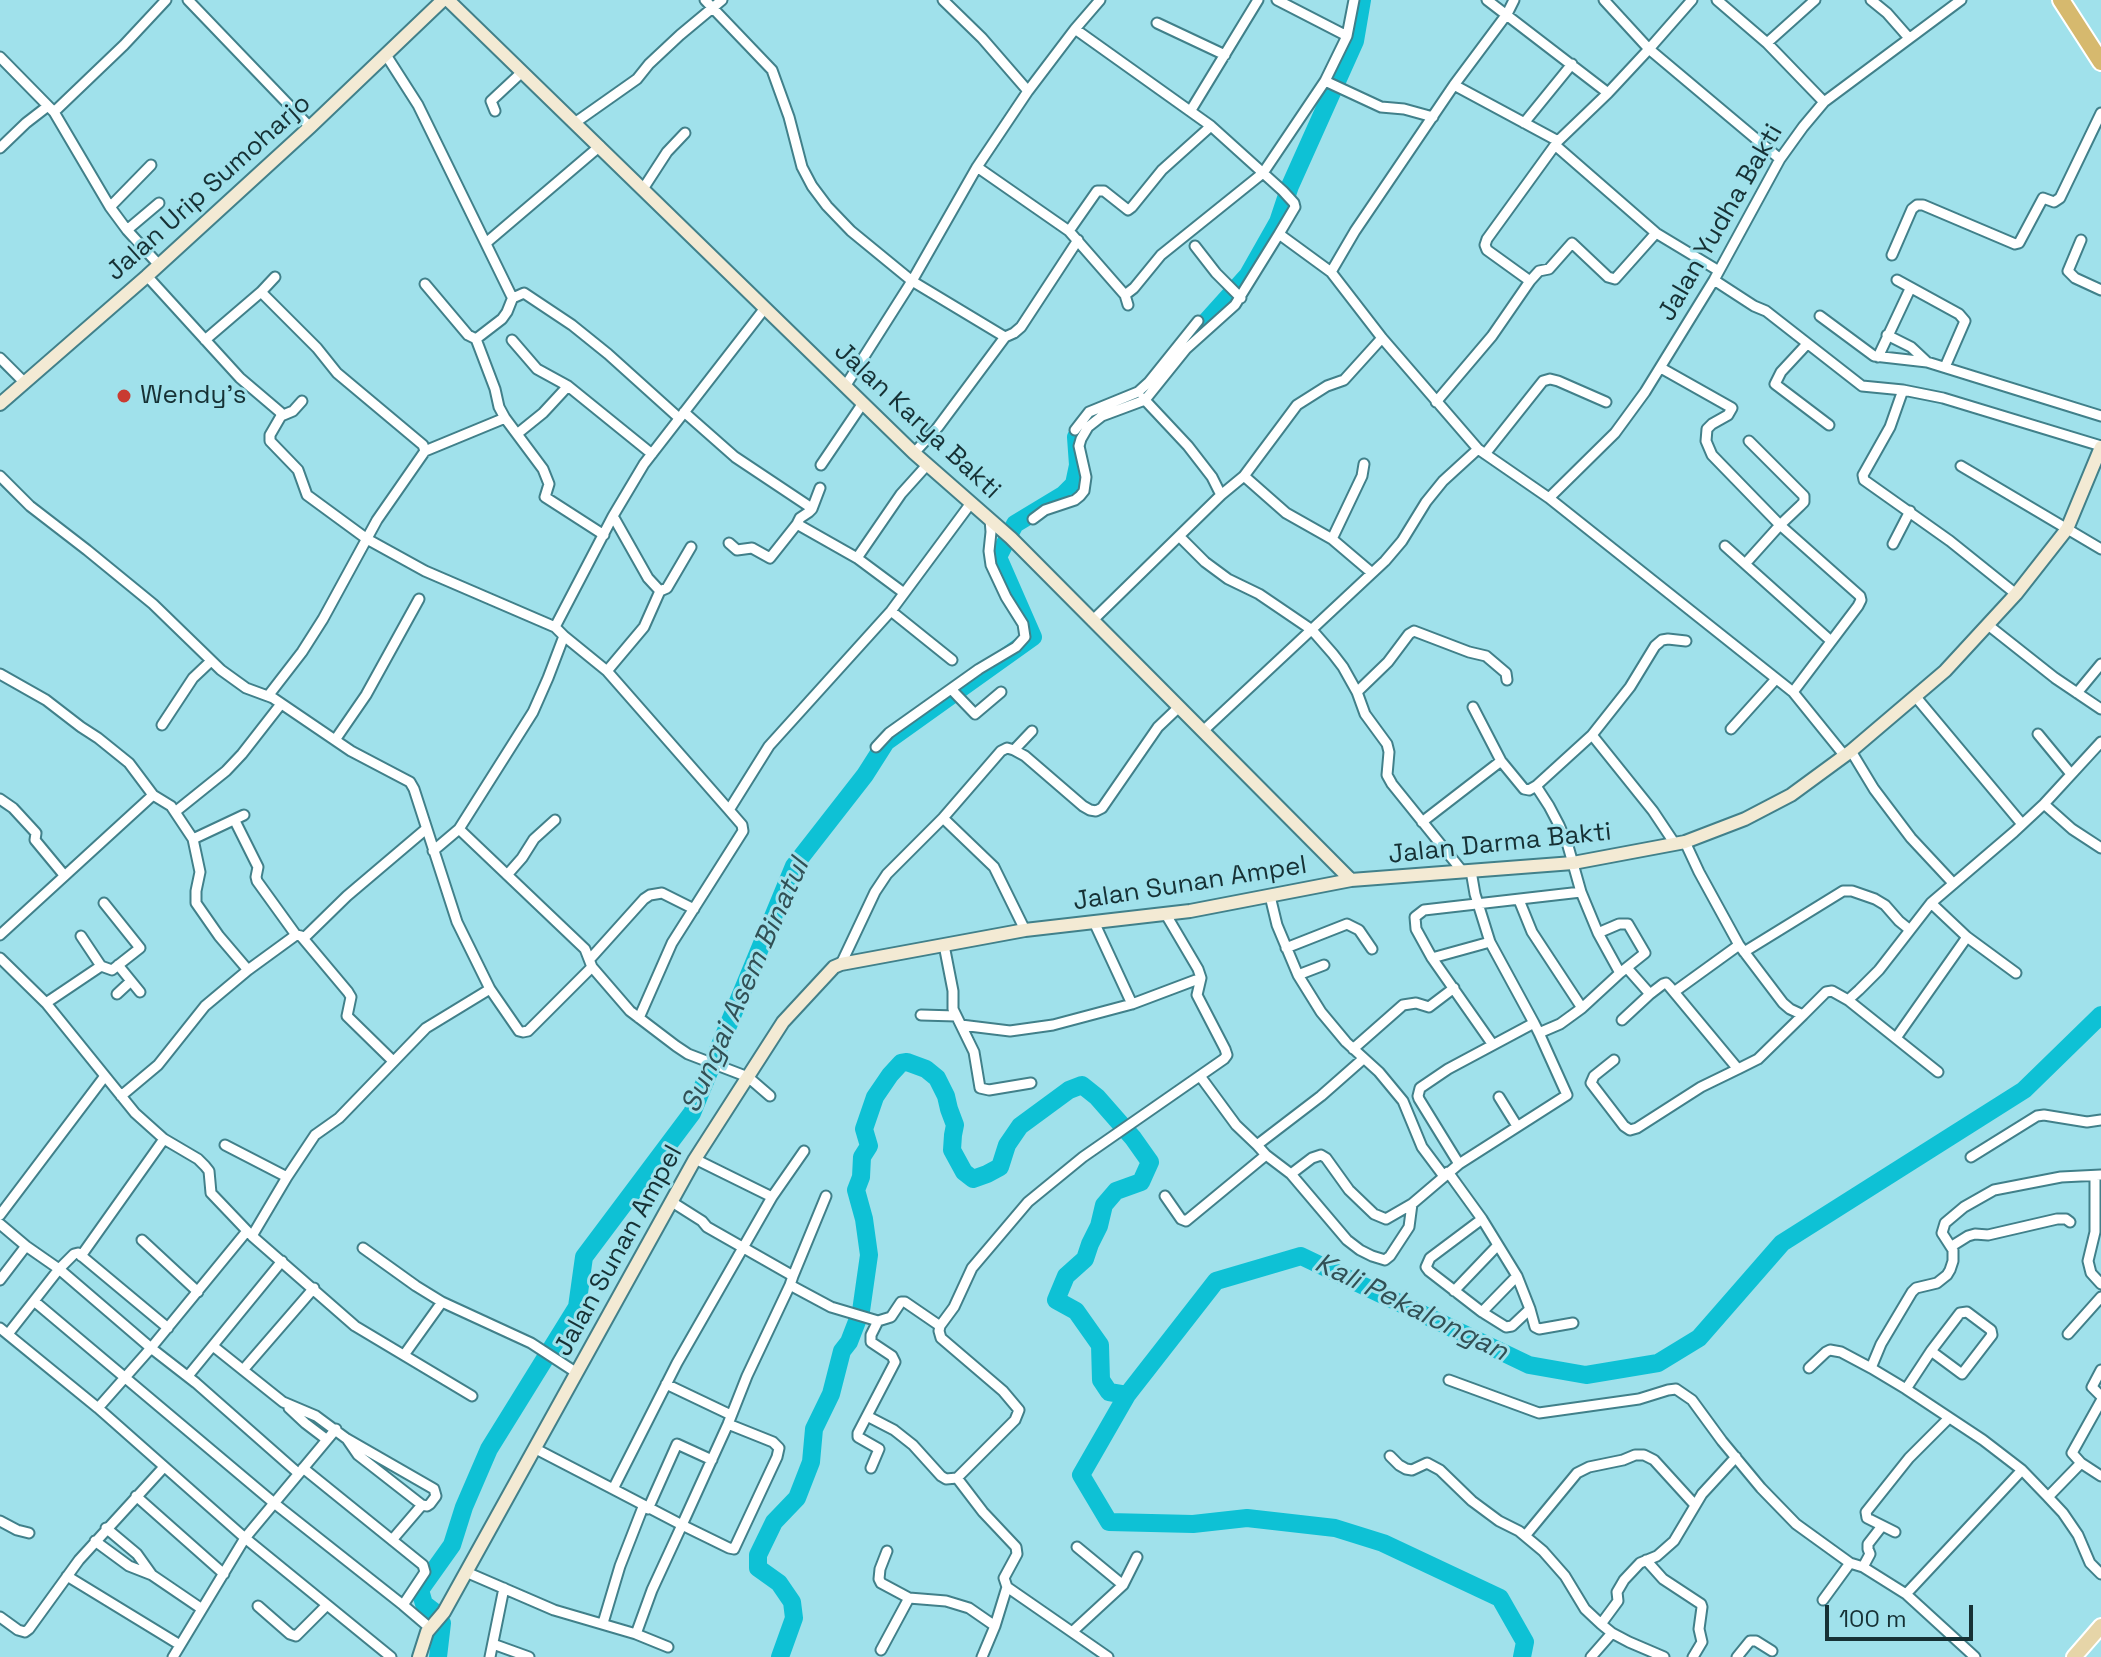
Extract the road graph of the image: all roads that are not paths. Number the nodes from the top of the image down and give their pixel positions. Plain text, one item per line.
1 (166, 0) edge
2 (188, 0) edge
3 (446, 0) edge
4 (705, 0) edge
5 (722, 0) edge
6 (943, 0) edge
7 (1100, 0) edge
8 (1258, 0) edge
9 (1277, 0) edge
10 (1354, 0) edge
11 (1487, 0) edge
12 (1514, 0) edge
13 (1604, 0) edge
14 (1692, 0) edge
15 (1717, 0) edge
16 (1815, 0) edge
17 (1871, 0) edge
18 (1961, 0) edge
19 (2061, 0) edge
20 (713, 8) junction
21 (1507, 14) junction
22 (1157, 23) dead end
23 (1075, 29) junction
24 (1347, 36) junction
25 (1909, 38) junction
26 (1767, 43) junction
27 (1649, 49) junction
28 (386, 55) junction
29 (1225, 55) junction
30 (0, 57) edge
31 (2101, 62) edge
32 (1572, 64) junction
33 (521, 73) junction
34 (1327, 82) junction
35 (1454, 85) junction
36 (1028, 91) junction
37 (1608, 93) junction
38 (1824, 102) junction
39 (51, 109) junction
40 (1191, 110) junction
41 (495, 111) dead end
42 (2101, 113) edge
43 (1433, 117) junction
44 (576, 122) junction
45 (1524, 123) junction
46 (1211, 126) junction
47 (310, 127) junction
48 (685, 133) dead end
49 (1557, 143) junction
50 (600, 146) junction
51 (0, 148) edge
52 (1780, 159) junction
53 (151, 165) dead end
54 (977, 167) junction
55 (1263, 173) junction
56 (643, 189) junction
57 (159, 203) dead end
58 (110, 207) junction
59 (127, 230) junction
60 (1069, 231) junction
61 (1656, 233) junction
62 (1279, 234) junction
63 (1078, 240) junction
64 (2081, 240) dead end
65 (486, 243) junction
66 (1195, 246) dead end
67 (1892, 255) dead end
68 (159, 265) junction
69 (1331, 272) junction
70 (1716, 275) junction
71 (147, 276) junction
72 (275, 277) dead end
73 (1897, 280) dead end
74 (912, 281) junction
75 (1530, 281) junction
76 (425, 284) dead end
77 (1910, 289) junction
78 (2101, 290) edge
79 (261, 292) junction
80 (1239, 296) junction
81 (513, 297) junction
82 (765, 308) junction
83 (1820, 316) dead end
84 (1198, 321) dead end
85 (1887, 335) junction
86 (1005, 337) junction
87 (1382, 338) junction
88 (476, 339) junction
89 (205, 340) junction
90 (512, 340) dead end
91 (1807, 344) junction
92 (1878, 357) junction
93 (0, 358) edge
94 (1927, 362) junction
95 (1945, 367) junction
96 (1661, 368) junction
97 (25, 383) junction
98 (846, 385) junction
99 (568, 386) junction
100 (1903, 390) junction
101 (1141, 396) junction
102 (302, 401) dead end
103 (1436, 402) junction
104 (1606, 402) dead end
105 (863, 403) junction
106 (0, 404) edge
107 (681, 415) junction
108 (281, 416) junction
109 (1092, 416) junction
110 (2101, 416) edge
111 (505, 418) junction
112 (1829, 425) dead end
113 (1075, 430) dead end
114 (517, 434) junction
115 (1749, 441) dead end
116 (2101, 446) edge
117 (425, 451) junction
118 (1481, 452) junction
119 (914, 453) junction
120 (652, 454) junction
121 (928, 464) junction
122 (1364, 464) dead end
123 (821, 465) dead end
124 (1961, 466) dead end
125 (0, 476) edge
126 (1244, 476) junction
127 (820, 488) dead end
128 (1221, 495) junction
129 (1549, 498) junction
130 (971, 503) junction
131 (812, 509) junction
132 (1910, 511) junction
133 (613, 516) junction
134 (1033, 519) dead end
135 (994, 523) junction
136 (797, 524) junction
137 (1780, 525) junction
138 (2067, 529) junction
139 (604, 535) junction
140 (1180, 537) junction
141 (367, 539) junction
142 (1332, 539) junction
143 (729, 543) dead end
144 (1893, 544) dead end
145 (1725, 546) dead end
146 (691, 547) dead end
147 (2101, 549) edge
148 (857, 558) junction
149 (1745, 564) junction
150 (1372, 573) junction
151 (660, 591) junction
152 (904, 593) junction
153 (2016, 594) junction
154 (419, 599) dead end
155 (891, 611) junction
156 (1092, 621) junction
157 (1988, 625) junction
158 (555, 627) junction
159 (1312, 630) junction
160 (564, 636) junction
161 (1686, 641) dead end
162 (1831, 641) junction
163 (952, 660) dead end
164 (211, 661) junction
165 (2101, 664) edge
166 (607, 671) junction
167 (0, 674) edge
168 (1776, 679) junction
169 (1507, 680) dead end
170 (952, 690) junction
171 (1001, 692) dead end
172 (1357, 692) junction
173 (1793, 692) junction
174 (2077, 693) junction
175 (268, 696) junction
176 (1915, 696) junction
177 (281, 704) junction
178 (1179, 707) junction
179 (1473, 707) dead end
180 (2101, 709) edge
181 (162, 725) dead end
182 (1731, 729) dead end
183 (1032, 731) dead end
184 (1203, 731) junction
185 (2038, 734) dead end
186 (1592, 735) junction
187 (335, 740) junction
188 (2101, 742) edge
189 (876, 747) dead end
190 (1014, 750) junction
191 (1847, 753) junction
192 (1501, 761) junction
193 (2071, 774) junction
194 (1536, 786) junction
195 (153, 795) junction
196 (0, 799) edge
197 (2044, 804) junction
198 (729, 810) junction
199 (175, 812) junction
200 (943, 818) junction
201 (555, 820) dead end
202 (1422, 822) junction
203 (2022, 824) junction
204 (426, 829) junction
205 (459, 829) junction
206 (193, 839) junction
207 (1680, 843) junction
208 (2101, 848) edge
209 (433, 851) junction
210 (1467, 871) junction
211 (1575, 872) junction
212 (64, 875) junction
213 (507, 875) junction
214 (1351, 880) junction
215 (1953, 883) junction
216 (1581, 892) junction
217 (1270, 896) junction
218 (1519, 900) junction
219 (104, 903) dead end
220 (1931, 903) junction
221 (1478, 905) junction
222 (694, 909) junction
223 (1165, 913) junction
224 (1094, 922) junction
225 (1025, 930) junction
226 (1910, 930) junction
227 (1598, 933) junction
228 (0, 935) edge
229 (81, 936) dead end
230 (300, 937) junction
231 (1967, 937) junction
232 (1490, 942) junction
233 (944, 945) junction
234 (1286, 948) junction
235 (1741, 948) junction
236 (1372, 949) dead end
237 (0, 958) edge
238 (1432, 958) junction
239 (591, 963) junction
240 (841, 964) junction
241 (118, 965) junction
242 (1324, 965) dead end
243 (101, 966) junction
244 (248, 970) junction
245 (1624, 970) junction
246 (2016, 973) dead end
247 (1298, 975) junction
248 (1201, 978) junction
249 (131, 981) junction
250 (1454, 988) junction
251 (490, 989) junction
252 (140, 992) dead end
253 (1674, 992) junction
254 (117, 994) dead end
255 (1650, 994) junction
256 (1848, 1000) junction
257 (46, 1003) junction
258 (1132, 1004) junction
259 (1582, 1008) junction
260 (921, 1015) dead end
261 (1803, 1015) junction
262 (639, 1018) junction
263 (1622, 1020) dead end
264 (959, 1021) junction
265 (1534, 1023) junction
266 (1539, 1033) junction
267 (1896, 1038) junction
268 (1493, 1045) junction
269 (1353, 1049) junction
270 (1363, 1059) junction
271 (1614, 1060) dead end
272 (393, 1061) junction
273 (1738, 1069) junction
274 (1938, 1072) dead end
275 (105, 1076) junction
276 (1200, 1076) junction
277 (748, 1077) junction
278 (1031, 1083) dead end
279 (121, 1096) junction
280 (770, 1096) dead end
281 (1499, 1097) dead end
282 (2101, 1120) edge
283 (1517, 1126) junction
284 (164, 1139) junction
285 (225, 1145) dead end
286 (1257, 1145) junction
287 (804, 1151) dead end
288 (1266, 1155) junction
289 (1971, 1157) dead end
290 (695, 1159) junction
291 (1459, 1164) junction
292 (1291, 1174) junction
293 (1446, 1174) junction
294 (2098, 1176) edge
295 (287, 1177) junction
296 (826, 1196) dead end
297 (1165, 1196) dead end
298 (772, 1197) junction
299 (672, 1202) junction
300 (1412, 1204) junction
301 (0, 1215) edge
302 (1482, 1219) junction
303 (2070, 1222) dead end
304 (0, 1224) edge
305 (250, 1233) junction
306 (142, 1240) dead end
307 (1498, 1245) junction
308 (26, 1246) junction
309 (1952, 1246) junction
310 (363, 1248) dead end
311 (745, 1249) junction
312 (81, 1256) junction
313 (282, 1261) junction
314 (59, 1269) junction
315 (1517, 1276) junction
316 (0, 1280) edge
317 (792, 1280) junction
318 (2101, 1284) edge
319 (314, 1288) junction
320 (1454, 1291) junction
321 (198, 1292) junction
322 (2101, 1297) edge
323 (34, 1301) junction
324 (442, 1302) junction
325 (1530, 1309) junction
326 (1482, 1312) junction
327 (878, 1321) junction
328 (1573, 1323) dead end
329 (940, 1326) junction
330 (168, 1328) junction
331 (4, 1331) edge
332 (2068, 1334) dead end
333 (213, 1346) junction
334 (151, 1348) junction
335 (1931, 1351) junction
336 (404, 1355) junction
337 (1809, 1368) dead end
338 (1871, 1368) junction
339 (243, 1370) junction
340 (2101, 1370) edge
341 (577, 1373) junction
342 (188, 1376) junction
343 (125, 1377) junction
344 (1449, 1380) dead end
345 (666, 1384) junction
346 (1906, 1389) junction
347 (472, 1396) dead end
348 (2101, 1398) edge
349 (283, 1402) junction
350 (98, 1408) junction
351 (867, 1416) junction
352 (730, 1419) junction
353 (1948, 1419) junction
354 (336, 1429) junction
355 (326, 1439) junction
356 (347, 1439) junction
357 (534, 1448) junction
358 (1390, 1456) dead end
359 (1736, 1457) junction
360 (712, 1460) junction
361 (2081, 1463) junction
362 (164, 1467) junction
363 (871, 1468) dead end
364 (301, 1470) junction
365 (2022, 1470) junction
366 (2101, 1476) edge
367 (957, 1478) junction
368 (613, 1489) junction
369 (136, 1496) junction
370 (2048, 1497) junction
371 (274, 1503) junction
372 (422, 1505) junction
373 (1695, 1505) junction
374 (646, 1508) junction
375 (0, 1521) edge
376 (682, 1525) junction
377 (1882, 1526) junction
378 (106, 1528) junction
379 (1895, 1532) dead end
380 (29, 1533) dead end
381 (1525, 1536) junction
382 (245, 1538) junction
383 (392, 1540) junction
384 (95, 1541) junction
385 (1077, 1547) dead end
386 (887, 1551) dead end
387 (1137, 1557) dead end
388 (1646, 1560) junction
389 (1850, 1563) junction
390 (1863, 1567) junction
391 (466, 1572) junction
392 (224, 1574) junction
393 (2101, 1574) edge
394 (152, 1575) junction
395 (67, 1576) junction
396 (1123, 1585) junction
397 (1007, 1587) junction
398 (504, 1588) junction
399 (1906, 1594) junction
400 (909, 1598) junction
401 (1823, 1600) dead end
402 (327, 1605) junction
403 (403, 1605) junction
404 (258, 1606) dead end
405 (202, 1609) junction
406 (0, 1617) edge
407 (603, 1623) junction
408 (1601, 1624) junction
409 (432, 1626) junction
410 (995, 1626) junction
411 (2101, 1626) edge
412 (1072, 1632) junction
413 (1612, 1633) junction
414 (636, 1634) junction
415 (493, 1644) junction
416 (180, 1645) junction
417 (668, 1647) dead end
418 (881, 1650) dead end
419 (1772, 1651) dead end
420 (173, 1657) edge
421 (391, 1657) edge
422 (419, 1657) edge
423 (490, 1657) edge
424 (529, 1657) edge
425 (982, 1657) edge
426 (1108, 1657) edge
427 (1591, 1657) edge
428 (1664, 1657) edge
429 (1693, 1657) edge
430 (1737, 1657) edge
431 (1975, 1657) edge
432 (2074, 1657) edge

1 - 39 street
2 - 47 street
3 - 28 street, Jalan Urip Sumoharjo
3 - 33 street, Jalan Karya Bakti
4 - 20 street
5 - 20 street
6 - 36 street
7 - 23 street
8 - 29 street
9 - 24 street
10 - 24 street
11 - 21 street
12 - 21 street
13 - 27 street
14 - 27 street
15 - 26 street
16 - 26 street
17 - 25 street
18 - 25 street, Jalan Yudha Bakti
19 - 31 highway
20 - 44 street
20 - 74 street
21 - 32 street
21 - 35 street
22 - 29 street
23 - 36 street
23 - 40 street
24 - 34 street
25 - 38 street, Jalan Yudha Bakti
26 - 38 street
27 - 37 street
27 - 52 street
28 - 47 street, Jalan Urip Sumoharjo
28 - 65 street
29 - 40 street
30 - 39 street
32 - 37 street
32 - 45 street
33 - 41 street
33 - 44 street, Jalan Karya Bakti
34 - 43 street
34 - 55 street
35 - 43 street
35 - 45 street
36 - 54 street
37 - 49 street
38 - 52 street, Jalan Yudha Bakti
39 - 51 street
39 - 58 street
40 - 46 street
42 - 67 street
43 - 69 street
44 - 50 street, Jalan Karya Bakti
45 - 49 street
46 - 55 street
46 - 60 street
47 - 68 street, Jalan Urip Sumoharjo
48 - 56 street
49 - 61 street
49 - 75 street
50 - 56 street, Jalan Karya Bakti
50 - 65 street
52 - 70 street, Jalan Yudha Bakti
53 - 58 street
54 - 60 street
54 - 74 street
55 - 62 street
55 - 63 street
56 - 82 street, Jalan Karya Bakti
57 - 59 street
58 - 59 street
59 - 68 street
60 - 63 street
61 - 70 street
61 - 75 street
62 - 69 street
62 - 80 street
63 - 86 street
64 - 78 street
65 - 81 street
66 - 80 street
68 - 71 street, Jalan Urip Sumoharjo
69 - 87 street
70 - 91 street
70 - 96 street, Jalan Yudha Bakti
71 - 89 street
71 - 97 street, Jalan Urip Sumoharjo
72 - 79 street
73 - 77 street
74 - 86 street
74 - 98 street
75 - 103 street
76 - 88 street
77 - 85 street
77 - 95 street
79 - 89 street
79 - 117 street
80 - 101 street
81 - 88 street
81 - 107 street
82 - 98 street, Jalan Karya Bakti
82 - 107 street
83 - 92 street
84 - 101 street
85 - 92 street
85 - 94 street
86 - 119 street
87 - 103 street
87 - 126 street
88 - 111 street
89 - 108 street
90 - 99 street
91 - 100 street
91 - 112 street
92 - 94 street
93 - 97 street
94 - 95 street
95 - 110 street
96 - 129 street, Jalan Yudha Bakti
96 - 137 street
97 - 106 street, Jalan Urip Sumoharjo
98 - 105 street, Jalan Karya Bakti
99 - 114 street
99 - 120 street
100 - 116 street
100 - 132 street
101 - 109 street
101 - 128 street
102 - 108 street
103 - 118 street
104 - 118 street
105 - 119 street, Jalan Karya Bakti
105 - 123 street
107 - 120 street
107 - 131 street
108 - 141 street
109 - 113 street
109 - 134 street
111 - 114 street
111 - 117 street
114 - 139 street
115 - 137 street
116 - 138 street, Jalan Darma Bakti
117 - 141 street
118 - 129 street
118 - 150 street
119 - 121 street, Jalan Karya Bakti
120 - 133 street
121 - 130 street, Jalan Karya Bakti
121 - 148 street
122 - 142 street
124 - 138 street
125 - 164 street
126 - 128 street
126 - 142 street
127 - 131 street
128 - 140 street
129 - 168 street
130 - 135 street, Jalan Karya Bakti
130 - 152 street
131 - 136 street
132 - 144 street
132 - 153 street
133 - 139 street
133 - 151 street
135 - 156 street, Jalan Karya Bakti
135 - 170 street
136 - 143 street
136 - 148 street
137 - 149 street
137 - 162 street
138 - 147 street
138 - 153 street, Jalan Darma Bakti
139 - 158 street
140 - 156 street
140 - 159 street
141 - 158 street
141 - 175 street
142 - 150 street
145 - 149 street
146 - 151 street
148 - 152 street
149 - 162 street
150 - 159 street
151 - 166 street
152 - 155 street
153 - 157 street, Jalan Darma Bakti
154 - 187 street
155 - 163 street
155 - 198 street
156 - 178 street, Jalan Karya Bakti
157 - 174 street
157 - 176 street, Jalan Darma Bakti
158 - 160 street
159 - 172 street
159 - 184 street
160 - 166 street
160 - 205 street
161 - 186 street
162 - 173 street
164 - 175 street
164 - 181 street
165 - 174 street
166 - 198 street
167 - 195 street
168 - 173 street
168 - 182 street
169 - 172 street
170 - 171 street
170 - 189 street
172 - 202 street
173 - 191 street
174 - 180 street
175 - 177 street
176 - 191 street, Jalan Darma Bakti
176 - 203 street
177 - 187 street
177 - 199 street
178 - 184 street, Jalan Karya Bakti
178 - 190 street
179 - 192 street
183 - 190 street
184 - 214 street, Jalan Karya Bakti
185 - 193 street
186 - 194 street
186 - 207 street
187 - 204 street
188 - 193 street
190 - 200 street
191 - 207 street, Jalan Darma Bakti
191 - 215 street
192 - 194 street
192 - 202 street
193 - 197 street
194 - 211 street
195 - 199 street
195 - 212 street
196 - 212 street
197 - 203 street
197 - 208 street
198 - 222 street
199 - 206 street
200 - 225 street
200 - 240 street
201 - 213 street
202 - 210 street
203 - 215 street
204 - 209 street
204 - 230 street
205 - 209 street
205 - 213 street
206 - 230 street
206 - 244 street
207 - 211 street, Jalan Darma Bakti
207 - 235 street
209 - 251 street
210 - 211 street, Jalan Darma Bakti
210 - 214 street, Jalan Darma Bakti
210 - 221 street
211 - 216 street
212 - 228 street
213 - 239 street
214 - 217 street, Jalan Sunan Ampel
215 - 220 street
216 - 218 street
216 - 227 street
217 - 223 street, Jalan Sunan Ampel
217 - 234 street
218 - 221 street
218 - 259 street
219 - 241 street
220 - 226 street
220 - 231 street
221 - 232 street
221 - 238 street
222 - 239 street
222 - 262 street
223 - 224 street, Jalan Sunan Ampel
223 - 248 street
224 - 225 street, Jalan Sunan Ampel
224 - 258 street
225 - 233 street, Jalan Sunan Ampel
226 - 235 street
226 - 256 street
227 - 245 street
227 - 245 street
229 - 243 street
230 - 244 street
230 - 272 street
231 - 246 street
231 - 267 street
232 - 238 street
232 - 265 street
233 - 240 street, Jalan Sunan Ampel
233 - 264 street
234 - 236 street
234 - 247 street
235 - 253 street
235 - 261 street
237 - 257 street
238 - 250 street
239 - 251 street
239 - 262 street
240 - 277 street, Jalan Sunan Ampel
241 - 243 street
241 - 249 street
242 - 247 street
243 - 257 street
244 - 279 street
245 - 255 street
245 - 259 street
247 - 269 street
248 - 258 street
248 - 276 street
249 - 252 street
249 - 254 street
250 - 268 street
250 - 269 street
251 - 272 street
253 - 255 street
253 - 273 street
255 - 263 street
256 - 261 street
256 - 267 street
257 - 275 street
258 - 264 street
259 - 266 street
260 - 264 street
261 - 273 street
262 - 277 street
264 - 278 street
265 - 266 street
265 - 268 street
266 - 283 street
267 - 274 street
268 - 291 street
269 - 270 street
270 - 286 street
270 - 293 street
271 - 273 street
272 - 295 street
275 - 279 street
275 - 301 street
276 - 286 street
276 - 329 street
277 - 280 street
277 - 290 street, Jalan Sunan Ampel
279 - 284 street
281 - 283 street
282 - 289 street
283 - 291 street
284 - 305 street
284 - 312 street
285 - 295 street
286 - 288 street
287 - 298 street
288 - 292 street
288 - 297 street
290 - 298 street
290 - 299 street, Jalan Sunan Ampel
291 - 293 street
292 - 300 street
292 - 300 street
293 - 300 street
293 - 302 street
294 - 309 street
294 - 318 street
295 - 305 street
296 - 317 street
298 - 311 street
299 - 311 street
299 - 341 street, Jalan Sunan Ampel
302 - 307 street
302 - 320 street
303 - 309 street
304 - 308 street
305 - 313 street
305 - 321 street
306 - 321 street
307 - 315 street
307 - 320 street
308 - 314 street
308 - 316 street
309 - 338 street
310 - 324 street
311 - 317 street
311 - 345 street
312 - 314 street
312 - 330 street
313 - 319 street
313 - 333 street
314 - 323 street
314 - 334 street
315 - 325 street
315 - 326 street
317 - 327 street
317 - 352 street
319 - 336 street
319 - 339 street
320 - 326 street
321 - 330 street
322 - 332 street
323 - 331 street
323 - 343 street
324 - 336 street
324 - 341 street
325 - 326 street
325 - 328 street
327 - 329 street
327 - 351 street
329 - 367 street
330 - 334 street
331 - 350 street
333 - 339 street
333 - 342 street
334 - 342 street
334 - 343 street
335 - 335 street
335 - 346 street
336 - 347 street
337 - 338 street
338 - 346 street
339 - 349 street
340 - 348 street
341 - 357 street, Jalan Sunan Ampel
342 - 364 street
343 - 350 street
343 - 371 street
344 - 359 street
345 - 352 street
345 - 368 street
346 - 353 street
348 - 361 street
349 - 354 street
349 - 355 street
350 - 362 street
351 - 363 street
351 - 367 street
352 - 360 street
352 - 376 street
353 - 365 street
353 - 377 street
354 - 355 street
354 - 356 street
355 - 364 street
356 - 372 street
356 - 372 street
357 - 368 street
357 - 391 street, Jalan Sunan Ampel
358 - 381 street
359 - 373 street
359 - 389 street
360 - 374 street
360 - 376 street
361 - 366 street
361 - 370 street
362 - 369 street
362 - 382 street
364 - 371 street
364 - 383 street
365 - 370 street
365 - 399 street
367 - 397 street
368 - 374 street
369 - 378 street
369 - 392 street
370 - 393 street
371 - 382 street
371 - 403 street
372 - 383 street
373 - 381 street
373 - 388 street
374 - 376 street
374 - 407 street
375 - 380 street
376 - 414 street
377 - 379 street
377 - 390 street
378 - 384 street
378 - 394 street
381 - 408 street
382 - 392 street
382 - 402 street
383 - 403 street
384 - 394 street
384 - 395 street
385 - 396 street
386 - 400 street
387 - 396 street
388 - 408 street
388 - 429 street
389 - 390 street
389 - 401 street
390 - 399 street
391 - 398 street
391 - 409 street, Jalan Sunan Ampel
392 - 405 street
394 - 405 street
395 - 406 street
395 - 416 street
396 - 412 street
397 - 410 street
397 - 412 street
398 - 407 street
398 - 415 street
399 - 431 street
400 - 410 street
400 - 418 street
402 - 404 street
402 - 421 street
403 - 409 street
405 - 416 street
407 - 414 street
408 - 413 street
409 - 422 street, Jalan Sunan Ampel
410 - 425 street
411 - 432 main road
412 - 426 street
413 - 427 street
413 - 428 street
414 - 417 street
415 - 423 street
415 - 424 street
416 - 420 street
419 - 430 street

